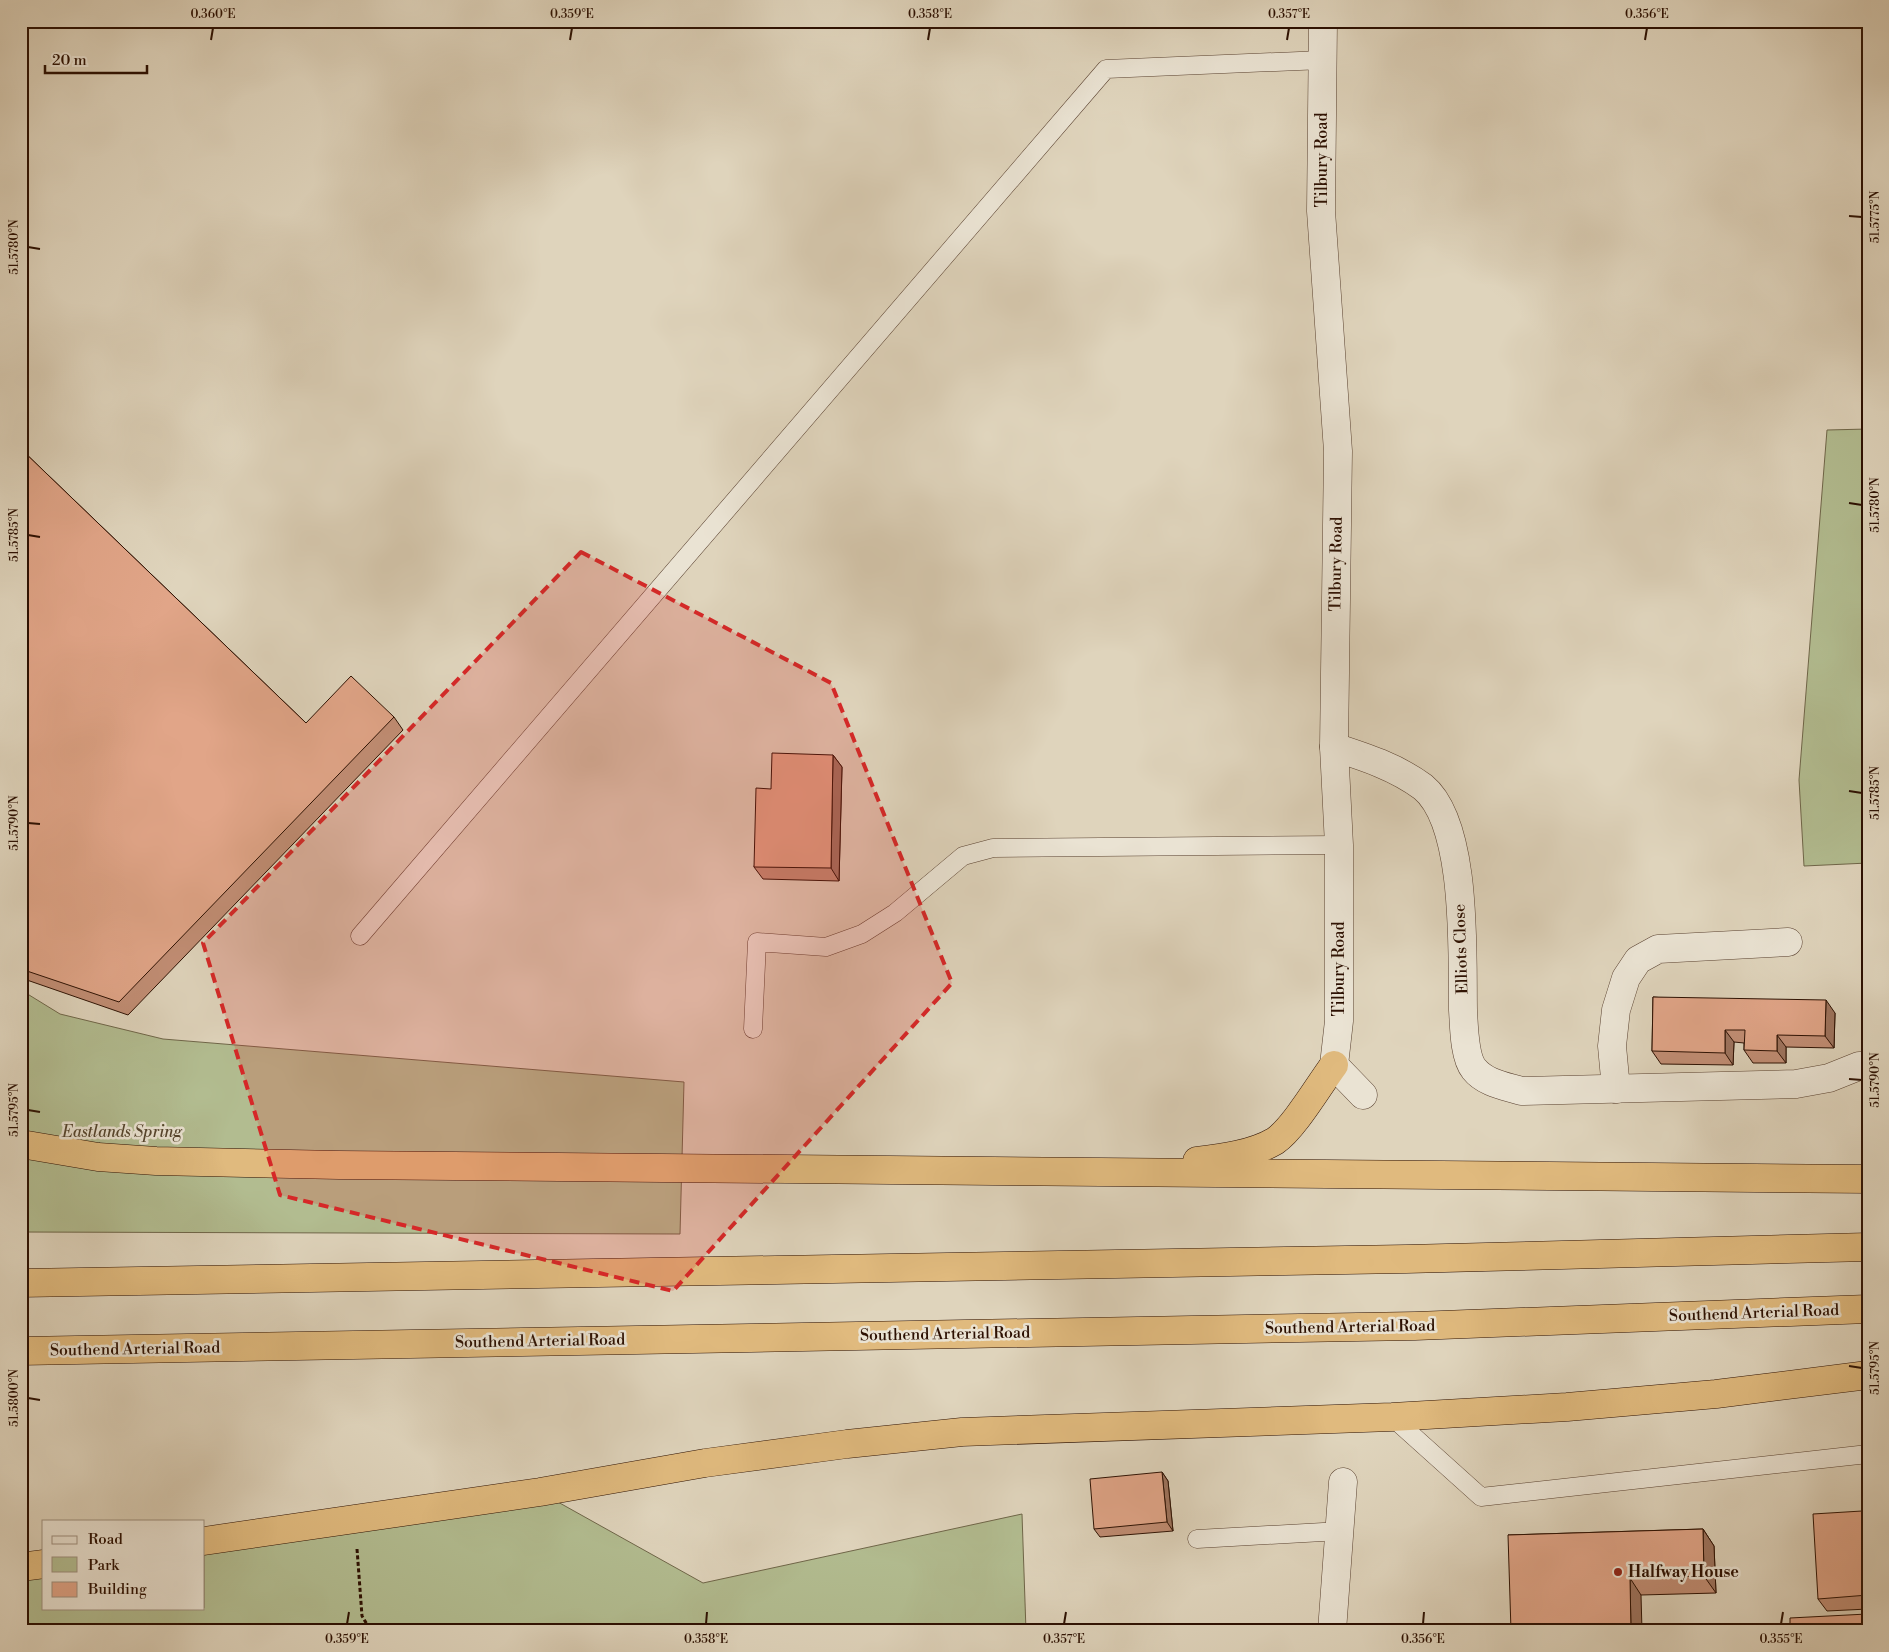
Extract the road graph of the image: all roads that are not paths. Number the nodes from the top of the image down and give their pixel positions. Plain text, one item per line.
1 (1323, 21) edge
2 (1323, 60) junction
3 (1334, 747) junction
4 (1339, 845) junction
5 (360, 936) dead end
6 (1788, 942) dead end
7 (753, 1029) dead end
8 (1334, 1066) junction
9 (1868, 1066) edge
10 (1616, 1089) junction
11 (1363, 1095) dead end
12 (21, 1144) edge
13 (1119, 1173) junction
14 (1868, 1179) edge
15 (1868, 1247) edge
16 (21, 1283) edge
17 (1868, 1309) edge
18 (21, 1351) edge
19 (1868, 1375) edge
20 (1392, 1417) junction
21 (1868, 1454) edge
22 (1343, 1482) dead end
23 (1341, 1531) junction
24 (1196, 1539) dead end
25 (205, 1541) edge
26 (42, 1564) edge
27 (21, 1567) edge
28 (1332, 1631) edge

1 - 2 street, Tilbury Road
2 - 3 street, Tilbury Road
2 - 5 lane
3 - 4 street, Tilbury Road
3 - 10 street, Elliots Close
4 - 7 lane
4 - 8 street, Tilbury Road
6 - 10 street
8 - 11 street
8 - 13 highway
9 - 10 street, Elliots Close
12 - 13 highway
13 - 14 highway
15 - 16 highway
17 - 18 highway, Southend Arterial Road
19 - 20 highway
20 - 21 lane
20 - 25 highway
22 - 23 street
23 - 24 lane
23 - 28 street
26 - 27 highway

